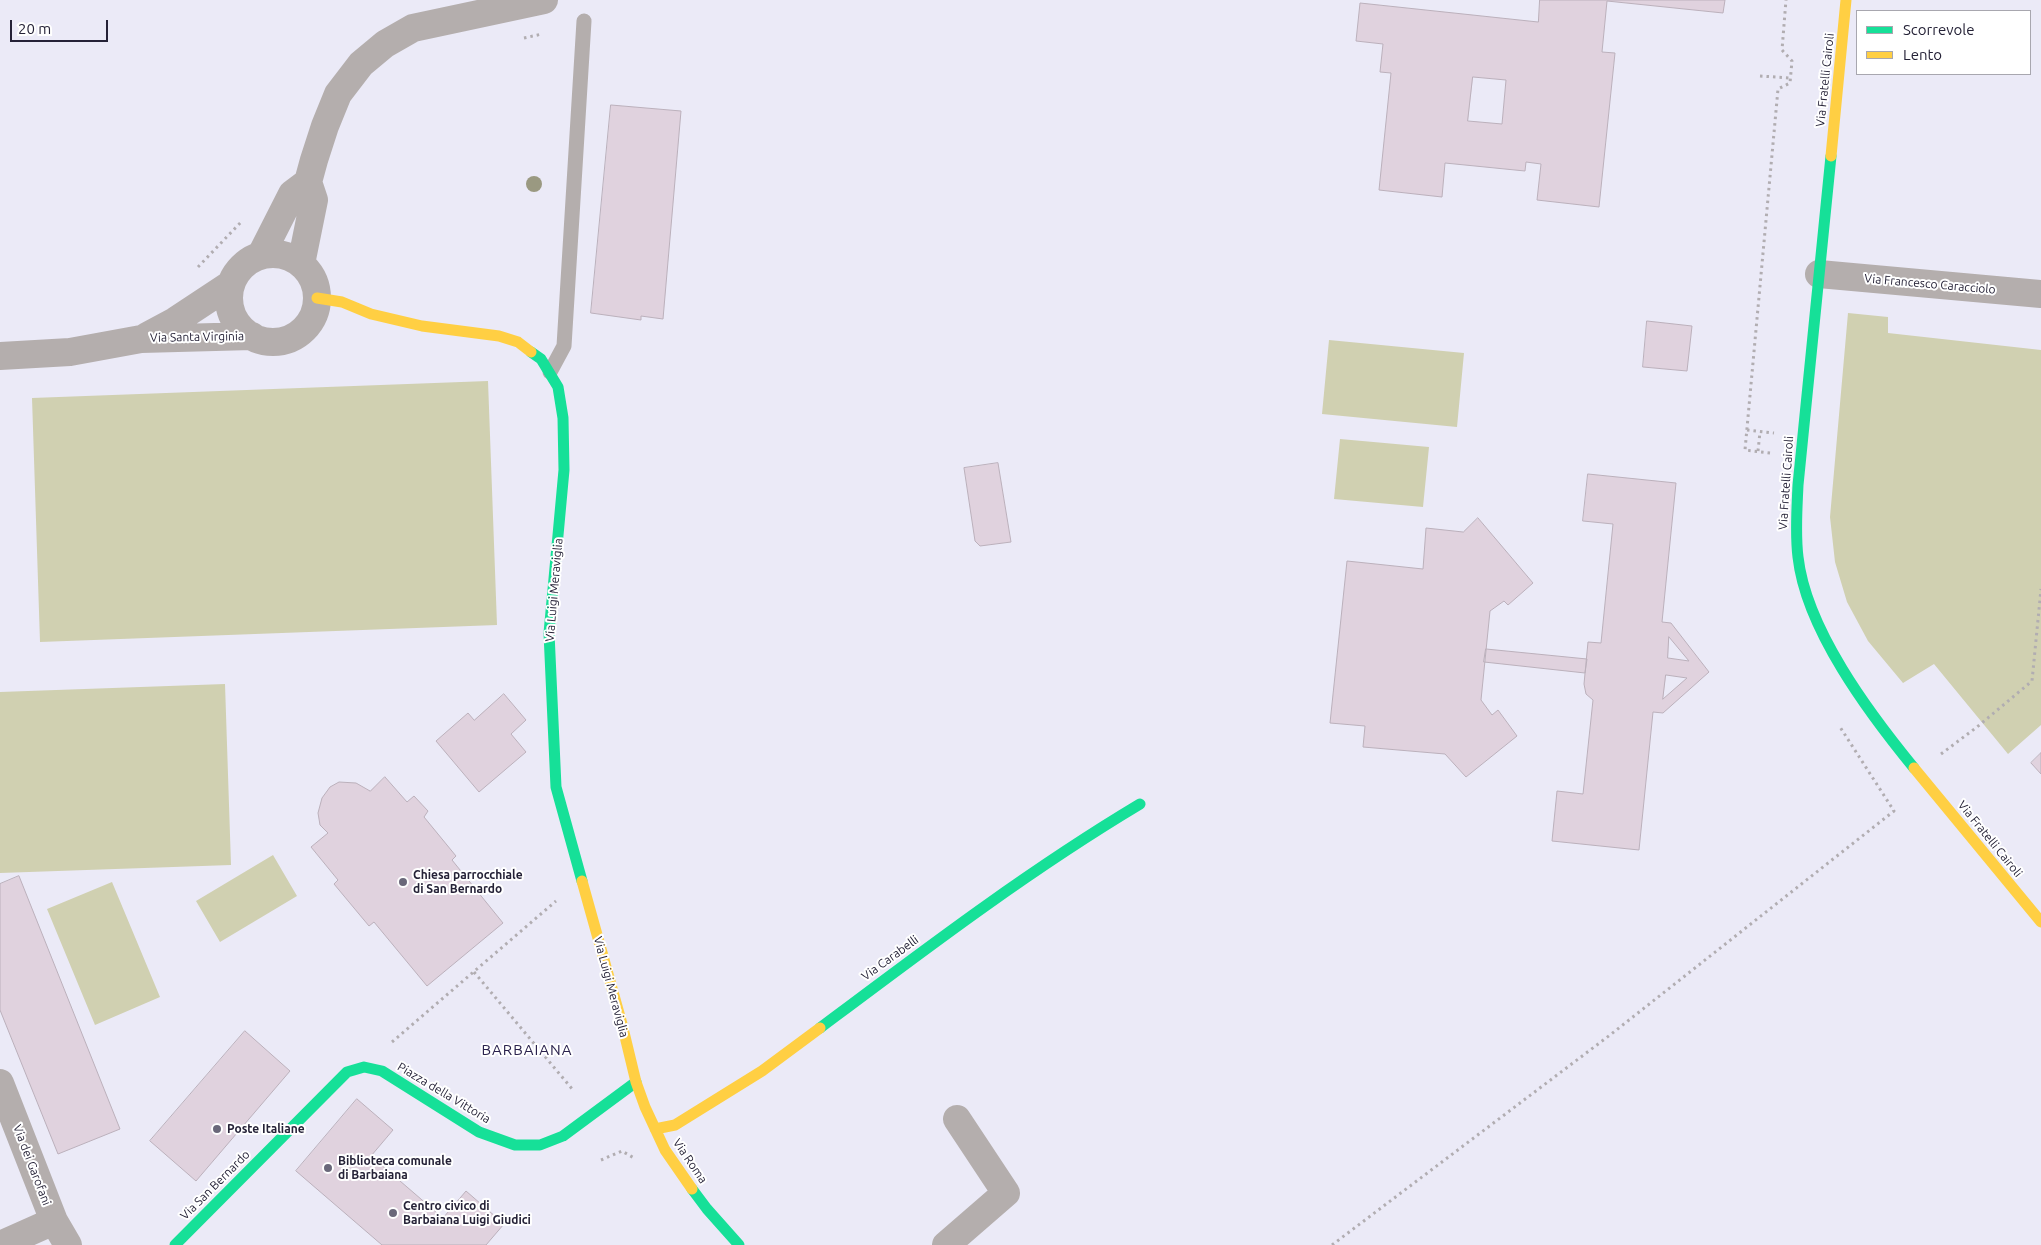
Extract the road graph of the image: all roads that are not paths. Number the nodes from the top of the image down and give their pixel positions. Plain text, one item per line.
1 (544, 0) edge
2 (1846, 0) edge
3 (584, 21) dead end
4 (308, 182) junction
5 (261, 255) junction
6 (301, 264) junction
7 (1819, 274) junction
8 (231, 284) junction
9 (2041, 294) edge
10 (317, 298) junction
11 (252, 336) junction
12 (141, 339) junction
13 (0, 356) edge
14 (550, 372) junction
15 (1140, 804) dead end
16 (2041, 893) edge
17 (2027, 905) junction
18 (2041, 922) edge
19 (364, 1067) joint
20 (636, 1082) junction
21 (0, 1083) edge
22 (957, 1119) dead end
23 (655, 1129) junction
24 (54, 1221) junction
25 (0, 1244) edge
26 (68, 1245) edge
27 (175, 1245) edge
28 (740, 1245) edge
29 (946, 1245) edge

1 - 4 street
2 - 7 street, Via Fratelli Cairoli
3 - 14 lane
4 - 5 street
4 - 6 street
5 - 6 street
5 - 8 street
6 - 10 street
7 - 9 street, Via Francesco Caracciolo
7 - 17 street, Via Fratelli Cairoli
8 - 11 street
8 - 12 street, Via Santa Virginia
10 - 11 street
10 - 14 street, Via Luigi Meraviglia
11 - 12 street, Via Santa Virginia
12 - 13 street, Via Santa Virginia
14 - 20 street, Via Luigi Meraviglia
15 - 23 street, Via Carabelli
16 - 17 lane
17 - 18 street, Via Fratelli Cairoli
19 - 20 street, Piazza della Vittoria
19 - 27 street, Via San Bernardo
20 - 23 street, Via Roma
21 - 24 street, Via dei Garofani
22 - 29 street
23 - 28 street, Via Roma
24 - 25 street
24 - 26 street, Via dei Garofani

